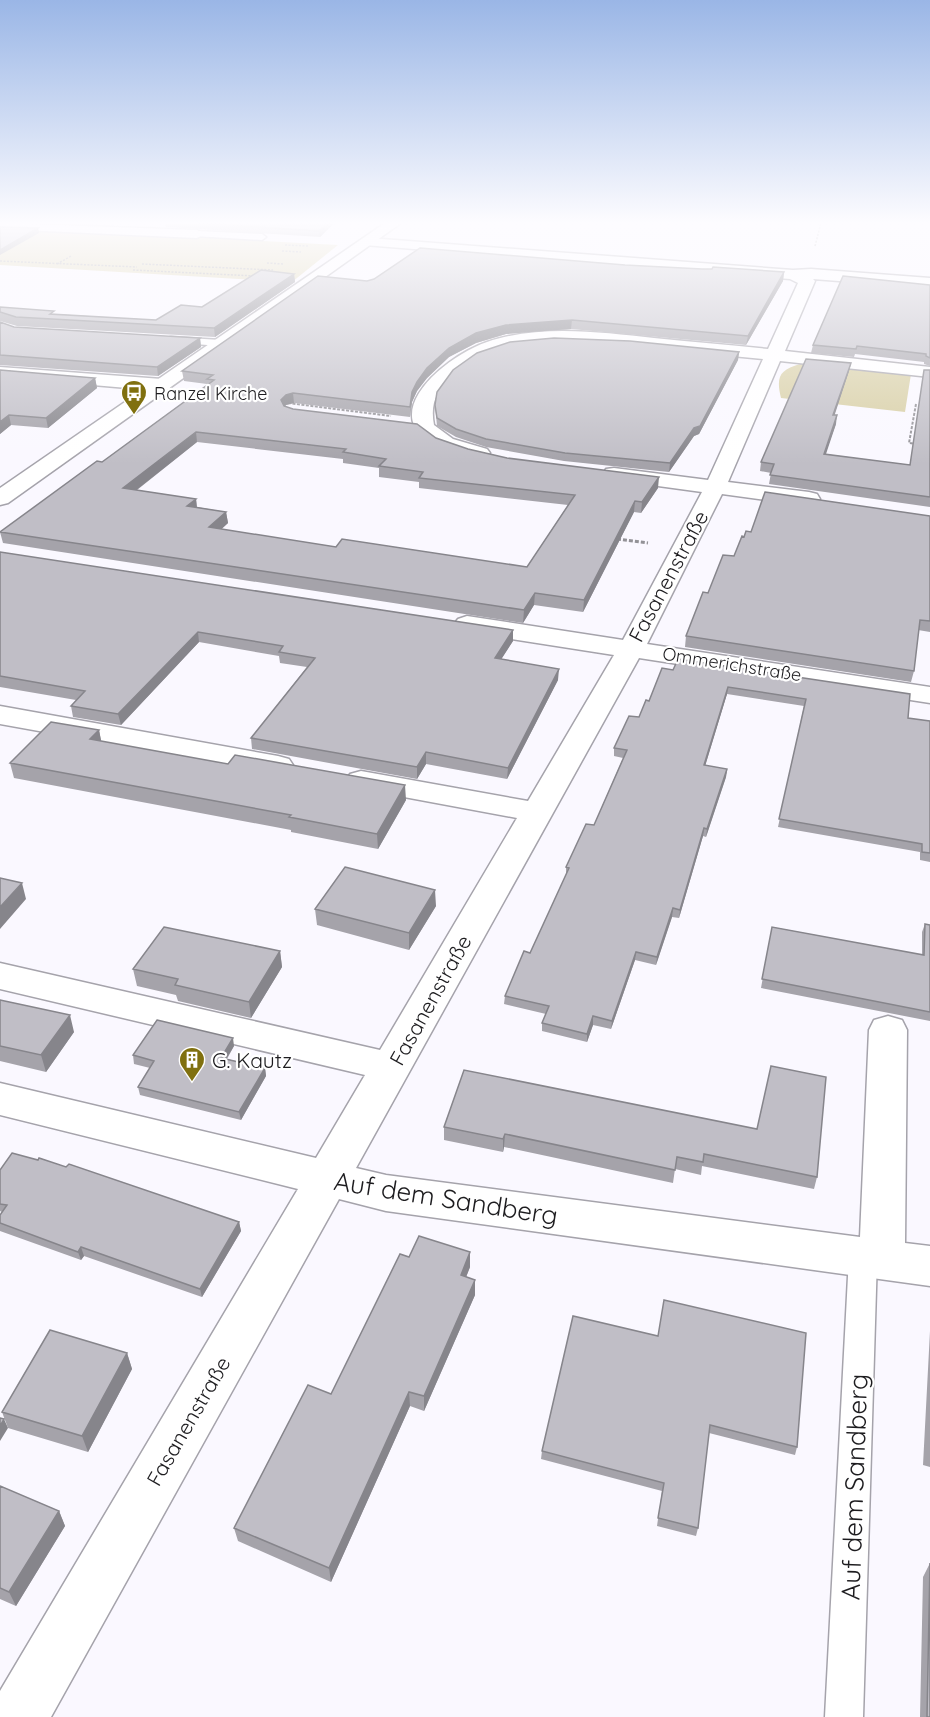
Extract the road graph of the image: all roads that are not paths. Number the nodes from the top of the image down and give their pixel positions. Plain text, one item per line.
1 (280, 303) edge
2 (797, 303) edge
3 (164, 340) edge
4 (222, 343) junction
5 (774, 355) junction
6 (0, 372) edge
7 (930, 372) edge
8 (162, 385) junction
9 (424, 423) junction
10 (400, 424) edge
11 (502, 458) edge
12 (593, 471) edge
13 (716, 485) junction
14 (0, 498) edge
15 (829, 502) edge
16 (445, 620) edge
17 (631, 649) junction
18 (930, 695) edge
19 (0, 715) edge
20 (303, 770) edge
21 (338, 776) edge
22 (536, 812) junction
23 (0, 976) edge
24 (888, 1030) dead end
25 (392, 1067) junction
26 (0, 1099) edge
27 (327, 1179) junction
28 (872, 1258) junction
29 (930, 1266) edge
30 (18, 1717) edge
31 (844, 1717) edge

1 - 4 street
2 - 5 street, Fasanenstraße
3 - 4 lane
4 - 8 street
5 - 7 street
5 - 9 street
5 - 13 street, Fasanenstraße
6 - 8 street
8 - 14 street
9 - 10 street
9 - 11 street
12 - 13 street
13 - 15 street
13 - 17 street, Fasanenstraße
16 - 17 street, Ommerichstraße
17 - 18 street, Ommerichstraße
17 - 22 street, Fasanenstraße
19 - 20 street
21 - 22 street
22 - 25 street, Fasanenstraße
23 - 25 street
24 - 28 street, Auf dem Sandberg
25 - 27 street, Fasanenstraße
26 - 27 street, Auf dem Sandberg
27 - 28 street, Auf dem Sandberg
27 - 30 street, Fasanenstraße
28 - 29 street, Auf dem Sandberg
28 - 31 lane, Auf dem Sandberg

